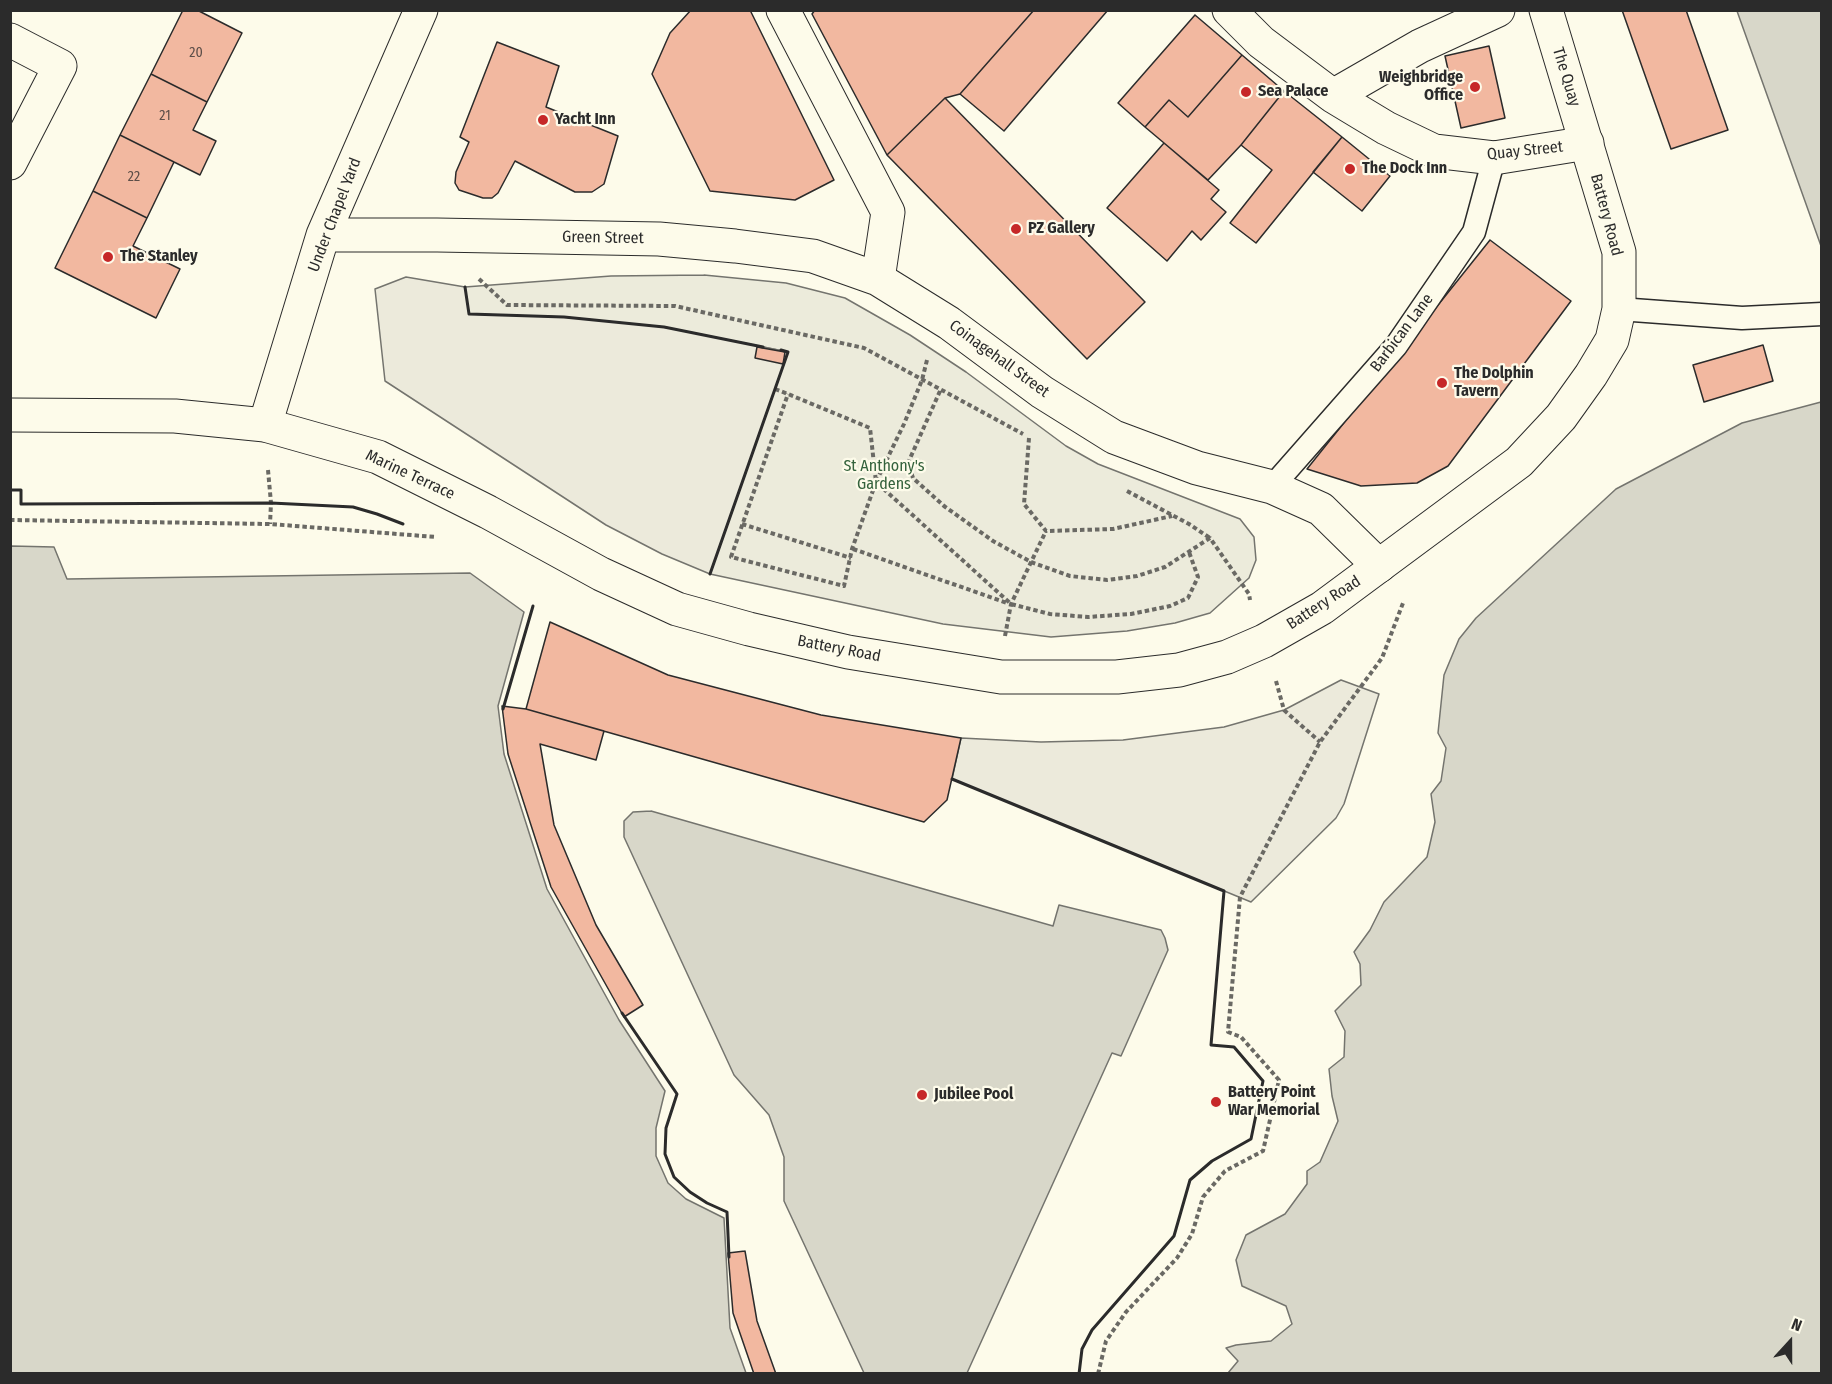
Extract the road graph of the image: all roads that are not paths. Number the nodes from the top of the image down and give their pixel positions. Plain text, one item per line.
1 (421, 10) edge
2 (783, 10) edge
3 (1229, 10) edge
4 (1498, 10) edge
5 (1546, 10) edge
6 (10, 40) edge
7 (1333, 96) junction
8 (1587, 143) junction
9 (1494, 158) junction
10 (10, 163) edge
11 (323, 235) junction
12 (878, 279) junction
13 (1619, 309) junction
14 (1821, 314) edge
15 (10, 415) edge
16 (264, 425) junction
17 (1272, 487) junction
18 (1379, 566) junction
19 (748, 629) joint

1 - 11 street, Under Chapel Yard
2 - 12 street
3 - 7 street, Quay Street
4 - 7 street
5 - 8 street, The Quay
6 - 10 street
7 - 9 street, Quay Street
8 - 9 street, Quay Street
8 - 13 street, Battery Road
9 - 17 lane, Barbican Lane
11 - 12 street, Green Street
11 - 16 street, Under Chapel Yard
12 - 17 street, Coinagehall Street
13 - 14 lane
13 - 18 street, Battery Road
15 - 16 street, Marine Terrace
16 - 19 street, Marine Terrace
17 - 18 street, Coinagehall Street
18 - 19 street, Battery Road

